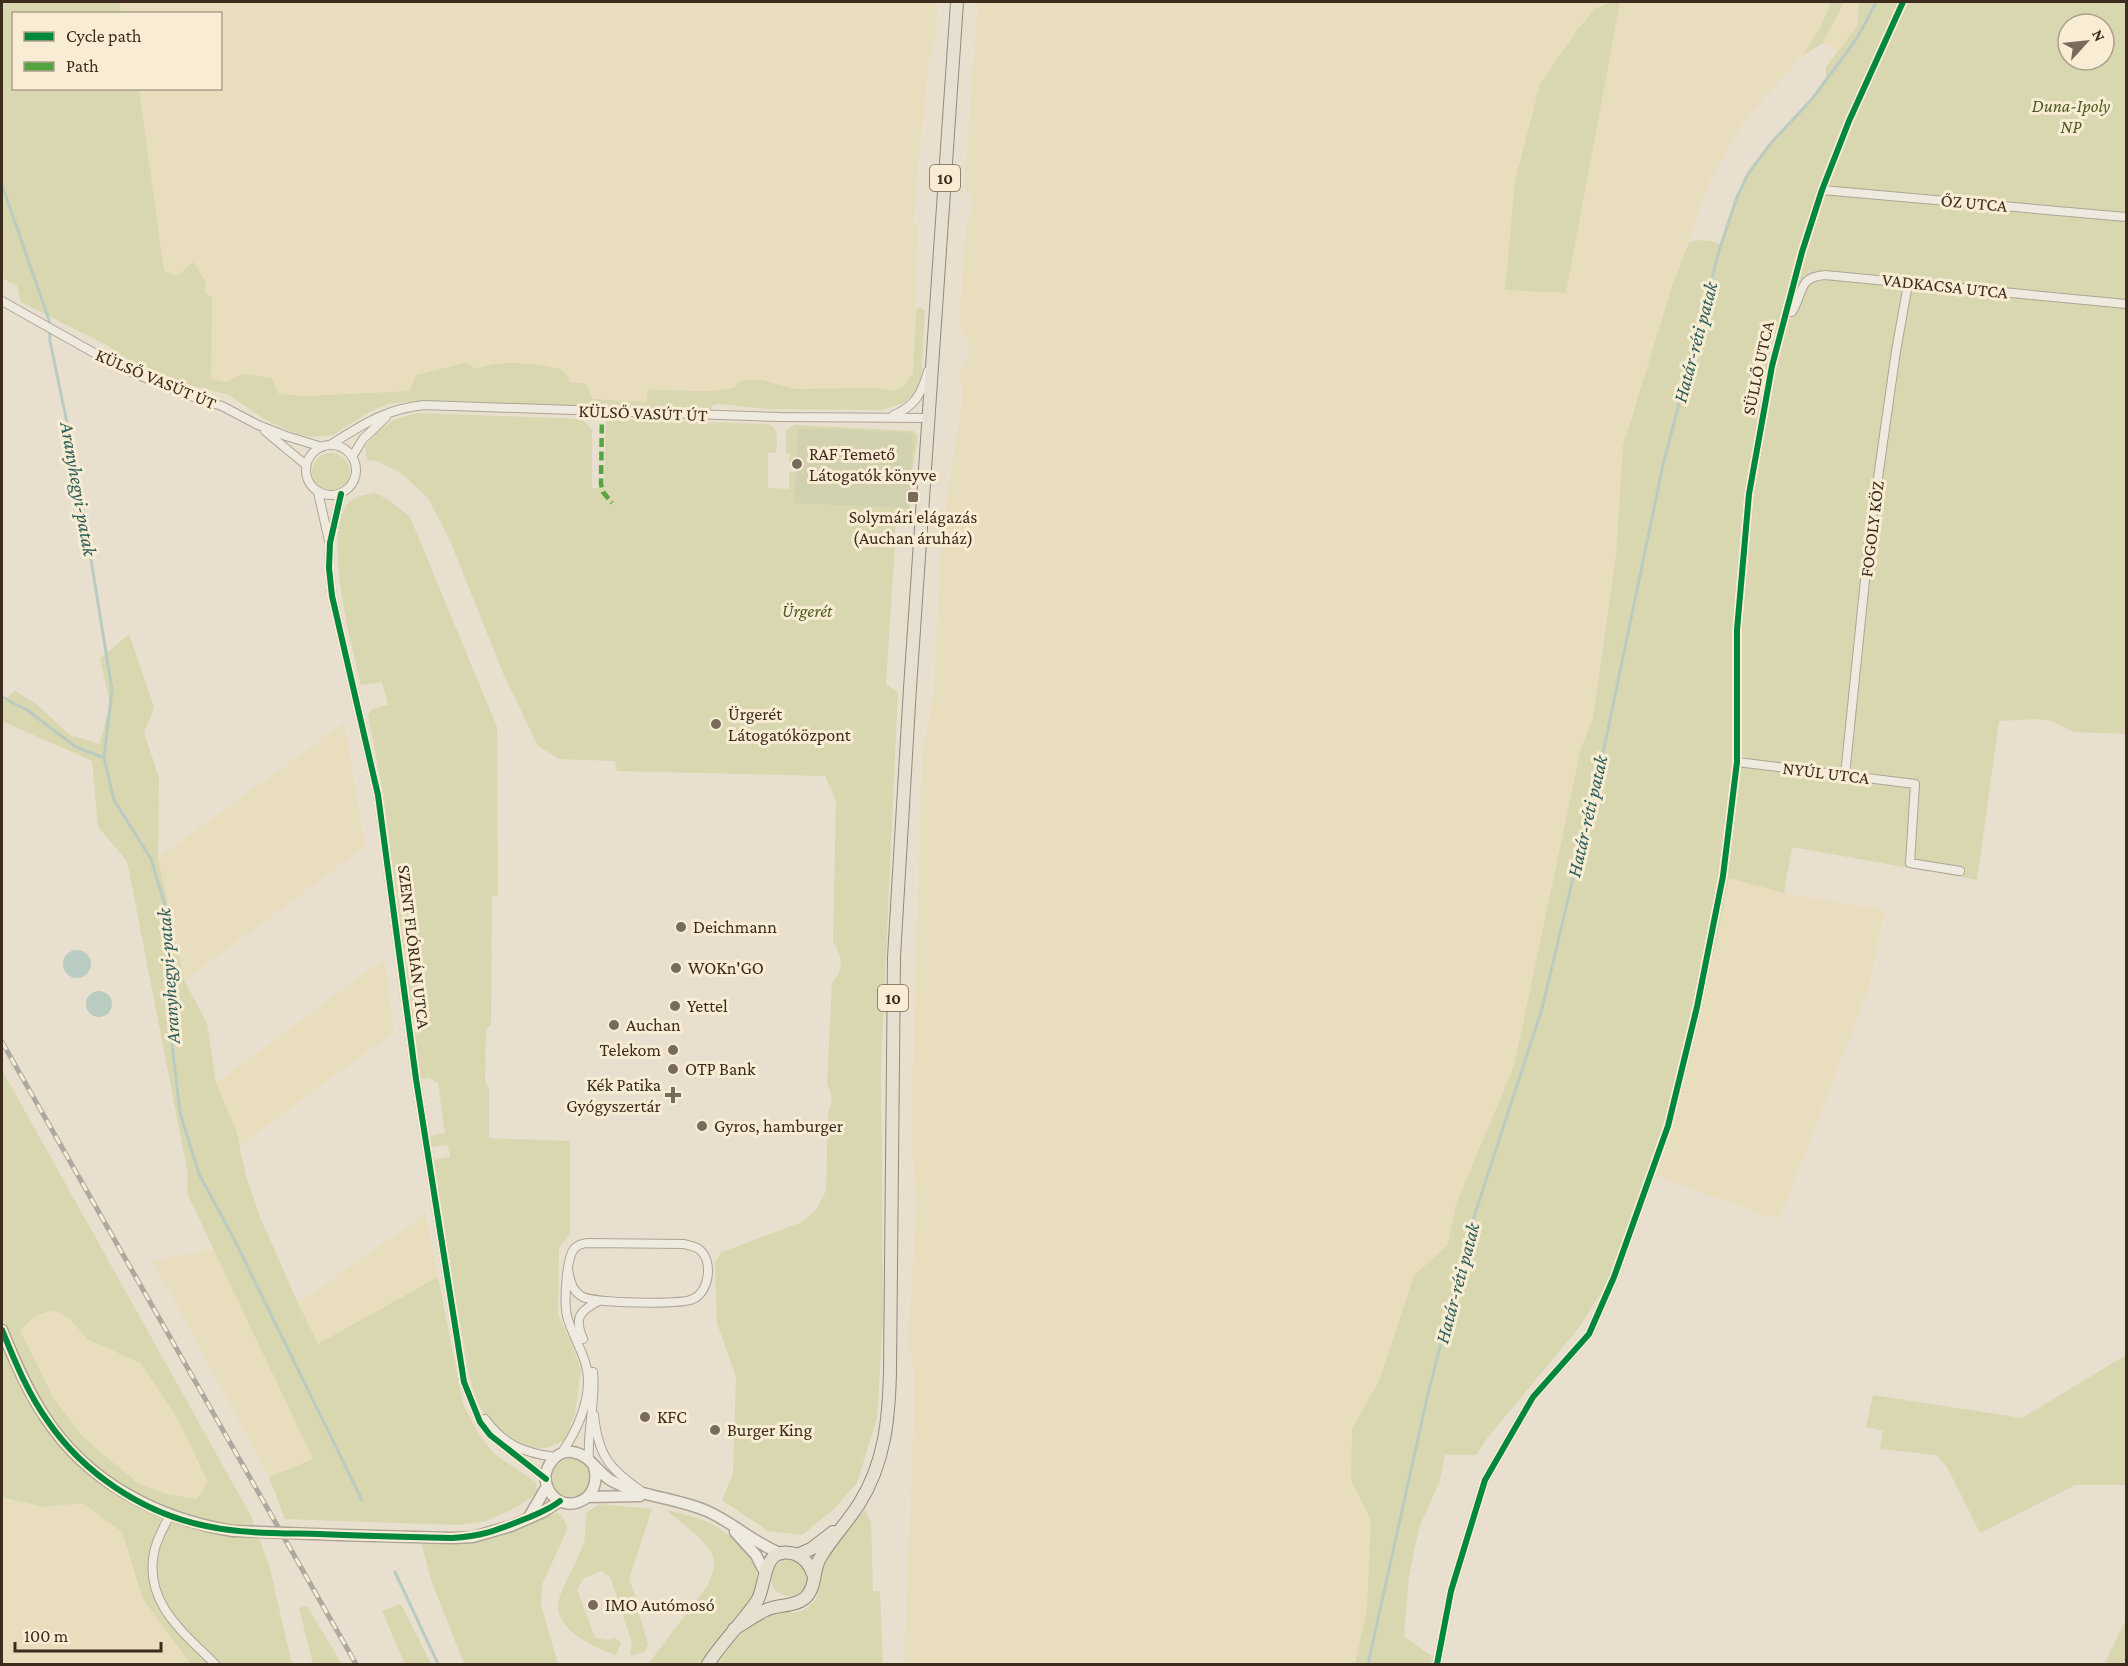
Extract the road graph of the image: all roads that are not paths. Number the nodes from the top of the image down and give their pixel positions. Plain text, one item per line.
1 (957, 2) edge
2 (1903, 2) edge
3 (1822, 190) junction
4 (2127, 217) edge
5 (1908, 284) junction
6 (2, 301) edge
7 (2127, 304) edge
8 (1786, 312) junction
9 (933, 353) junction
10 (395, 409) junction
11 (891, 417) junction
12 (928, 418) junction
13 (258, 425) junction
14 (326, 446) junction
15 (352, 457) junction
16 (306, 465) junction
17 (318, 492) junction
18 (341, 494) junction
19 (330, 543) junction
20 (1737, 762) junction
21 (1845, 775) junction
22 (1960, 871) dead end
23 (568, 1270) junction
24 (600, 1301) junction
25 (2, 1330) edge
26 (592, 1403) junction
27 (473, 1405) junction
28 (558, 1456) junction
29 (592, 1463) junction
30 (546, 1483) junction
31 (649, 1496) junction
32 (588, 1497) junction
33 (560, 1501) junction
34 (170, 1515) junction
35 (529, 1517) junction
36 (849, 1517) junction
37 (724, 1521) junction
38 (782, 1554) junction
39 (797, 1555) junction
40 (813, 1574) junction
41 (764, 1577) junction
42 (787, 1604) junction
43 (734, 1629) junction
44 (215, 1665) edge
45 (708, 1665) edge
46 (1437, 1665) edge

1 - 9 main road, 10
2 - 3 street, SÜLLŐ UTCA
3 - 4 street, ŐZ UTCA
3 - 8 street, SÜLLŐ UTCA
5 - 7 street, VADKACSA UTCA
5 - 8 street, VADKACSA UTCA
5 - 21 street, FOGOLY KÖZ
6 - 13 street, KÜLSŐ VASÚT ÚT
8 - 20 street, SÜLLŐ UTCA
9 - 11 street
9 - 12 main road, 10
10 - 11 street, KÜLSŐ VASÚT ÚT
10 - 14 street, KÜLSŐ VASÚT ÚT
10 - 15 street
11 - 12 street, KÜLSŐ VASÚT ÚT
12 - 36 main road, 10
13 - 14 street, KÜLSŐ VASÚT ÚT
13 - 16 street, KÜLSŐ VASÚT ÚT
14 - 15 street
14 - 16 street
15 - 18 street
16 - 17 street
17 - 18 street
17 - 19 street, SZENT FLÓRIÁN UTCA
18 - 19 street, SZENT FLÓRIÁN UTCA
19 - 27 street, SZENT FLÓRIÁN UTCA
20 - 21 street, NYÚL UTCA
20 - 46 street, SÜLLŐ UTCA
21 - 22 street, NYÚL UTCA
23 - 24 street
23 - 24 street
23 - 28 street
24 - 26 street
25 - 34 street
26 - 29 street
26 - 31 street
27 - 28 street, SZENT FLÓRIÁN UTCA
27 - 30 street, SZENT FLÓRIÁN UTCA
28 - 29 street
28 - 30 street
29 - 31 street
29 - 32 street
30 - 33 street
30 - 35 street
31 - 32 street
31 - 37 street
32 - 33 street
33 - 35 street
34 - 35 street, bridge
34 - 44 street
36 - 39 main road, 10
36 - 40 main road, 10
37 - 38 street
37 - 41 street
38 - 39 main road
38 - 41 main road, 10
39 - 40 main road
40 - 42 main road, 10
41 - 42 main road
41 - 43 main road, 10
42 - 43 main road, 10
43 - 45 main road, 10

